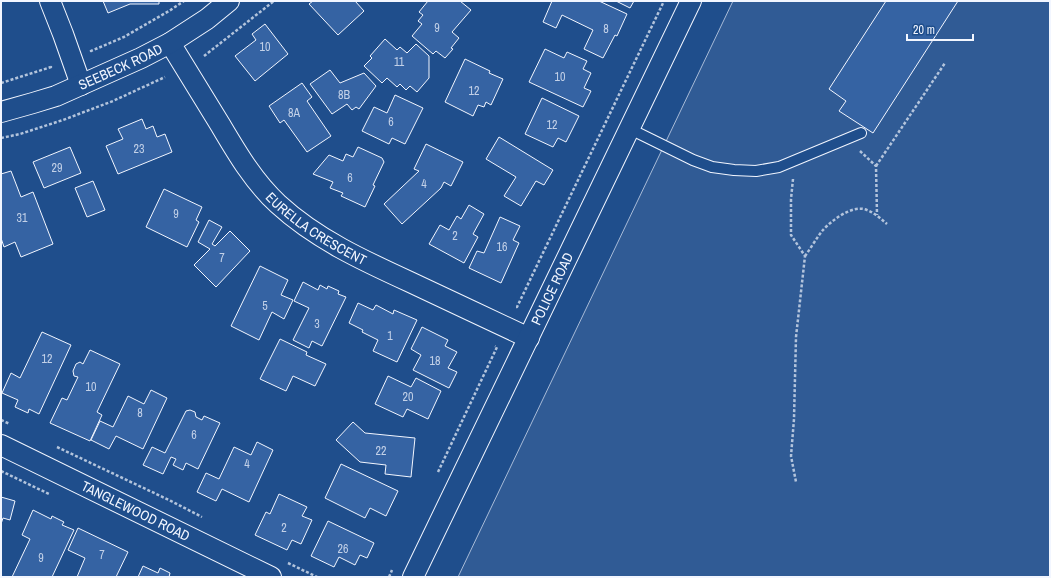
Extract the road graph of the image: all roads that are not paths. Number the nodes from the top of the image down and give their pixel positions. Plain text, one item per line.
1 (50, 1) edge
2 (229, 1) edge
3 (691, 1) edge
4 (170, 43) junction
5 (80, 86) junction
6 (1, 112) edge
7 (630, 129) junction
8 (861, 133) dead end
9 (529, 338) junction
10 (1, 445) edge
11 (271, 577) edge
12 (414, 577) edge

1 - 5 street
2 - 4 street, SEEBECK ROAD
3 - 7 street, POLICE ROAD
4 - 5 street, SEEBECK ROAD
4 - 9 street, EURELLA CRESCENT
5 - 6 street, SEEBECK ROAD
7 - 8 lane
7 - 9 street, POLICE ROAD
9 - 12 street, POLICE ROAD
10 - 11 street, TANGLEWOOD ROAD

